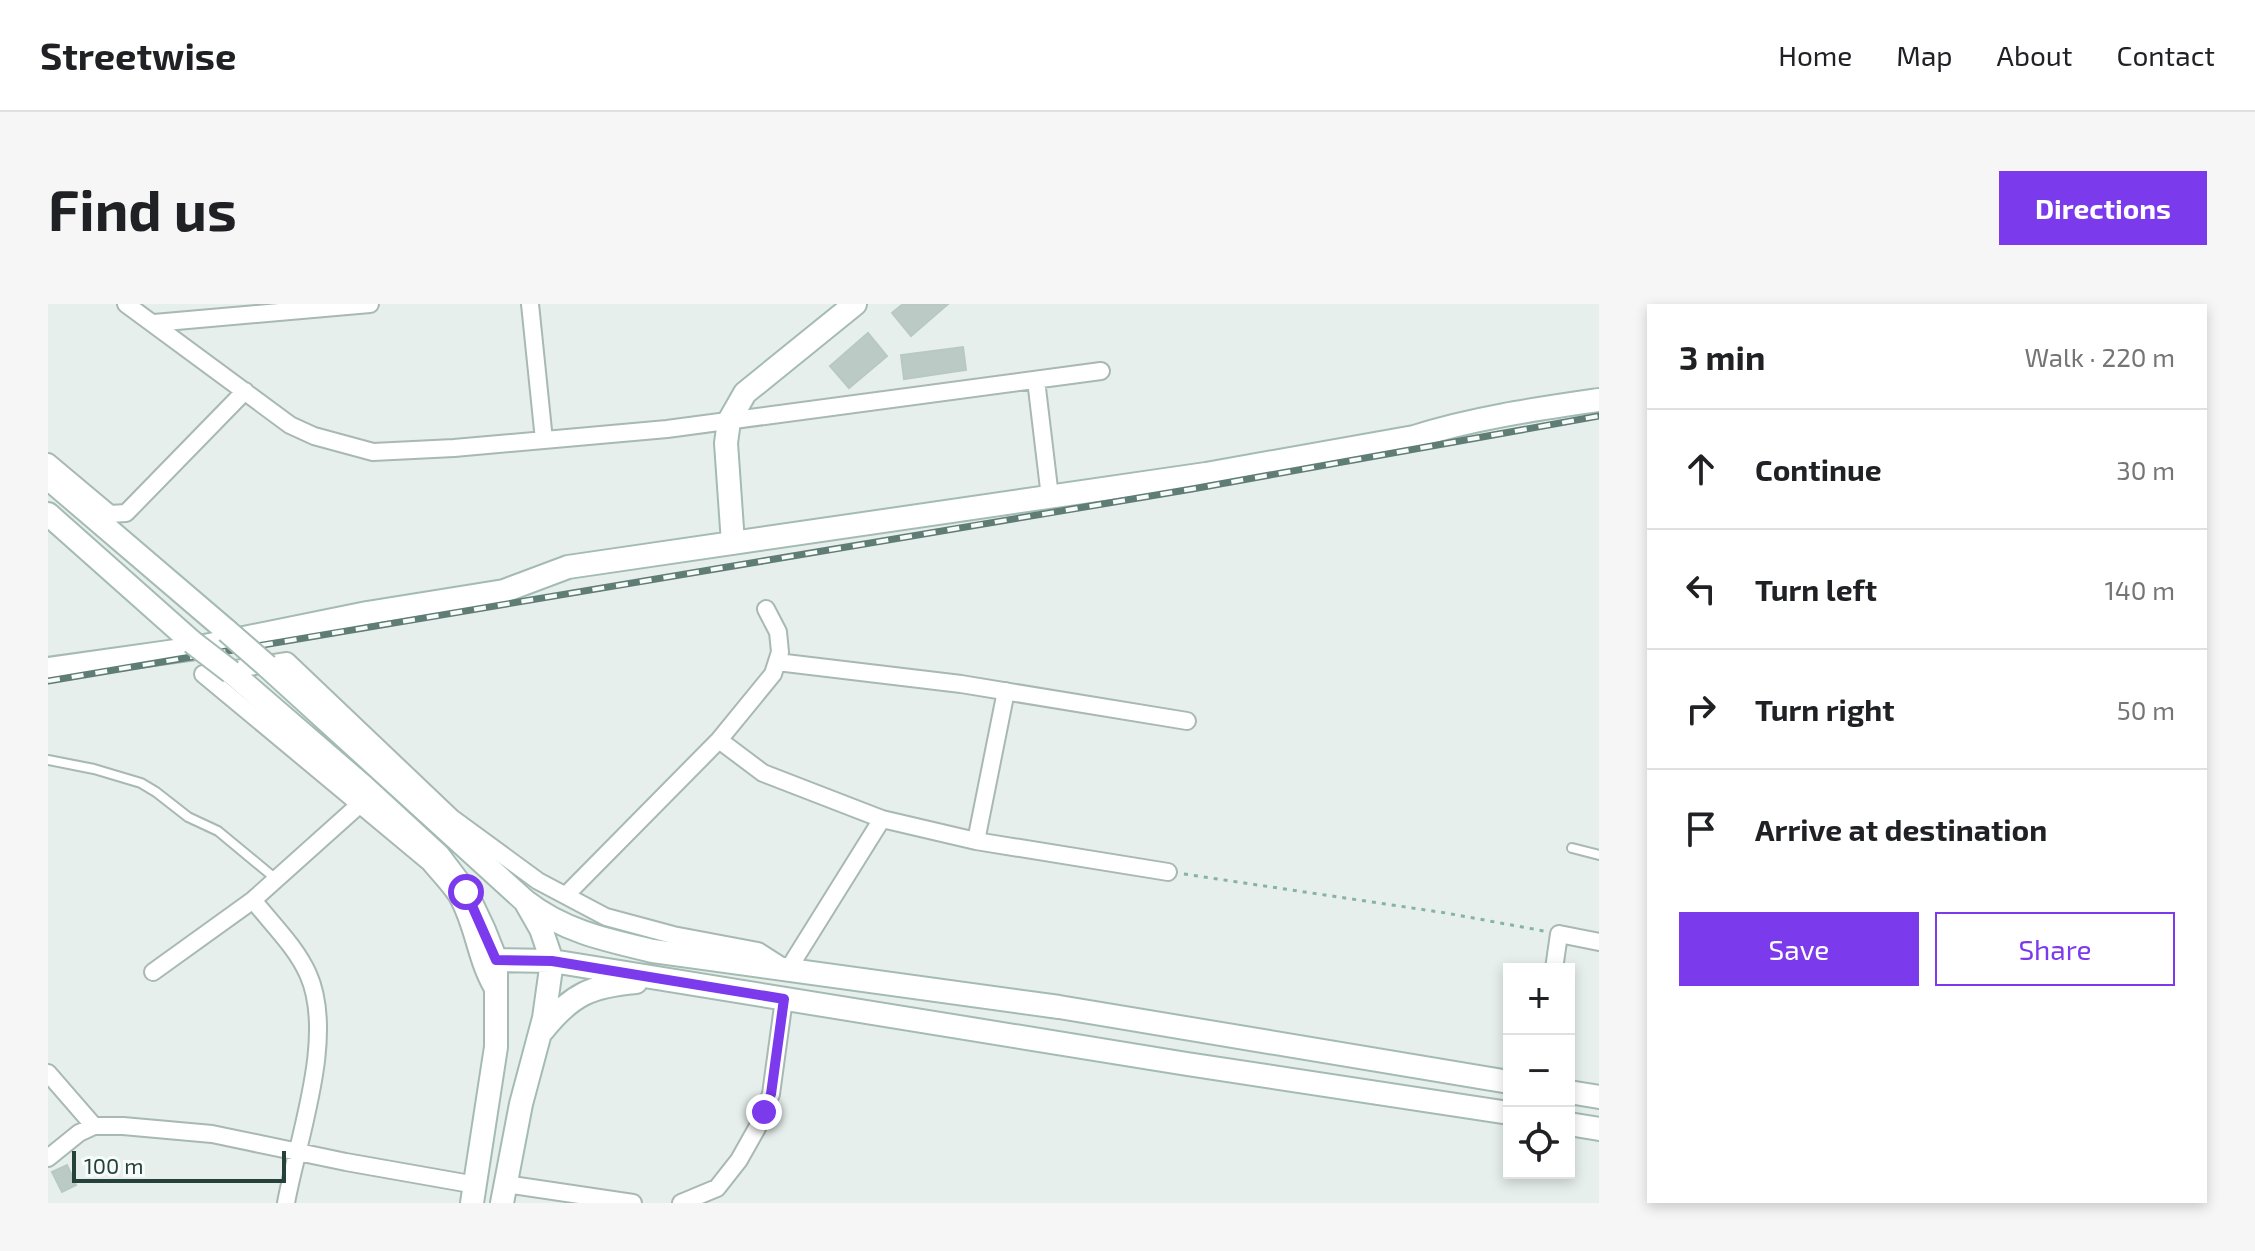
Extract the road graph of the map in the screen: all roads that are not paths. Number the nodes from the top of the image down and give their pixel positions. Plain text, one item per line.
1 (126, 304) edge
2 (370, 304) edge
3 (530, 304) edge
4 (855, 304) edge
5 (154, 323) junction
6 (1101, 371) dead end
7 (1036, 380) junction
8 (245, 391) junction
9 (1599, 400) edge
10 (729, 421) junction
11 (544, 440) junction
12 (48, 462) edge
13 (48, 478) edge
14 (1050, 497) junction
15 (48, 514) edge
16 (733, 543) junction
17 (766, 609) dead end
18 (777, 662) junction
19 (48, 669) edge
20 (1006, 691) junction
21 (1187, 721) dead end
22 (719, 740) junction
23 (48, 760) edge
24 (359, 805) junction
25 (882, 819) junction
26 (976, 841) junction
27 (1572, 848) dead end
28 (1599, 855) edge
29 (1168, 872) road end
30 (276, 879) junction
31 (566, 895) junction
32 (253, 900) junction
33 (525, 901) junction
34 (1599, 942) edge
35 (496, 960) junction
36 (552, 961) junction
37 (1555, 963) edge
38 (787, 968) junction
39 (153, 972) dead end
40 (666, 980) junction
41 (498, 997) junction
42 (784, 999) junction
43 (540, 1034) junction
44 (48, 1073) edge
45 (1503, 1081) edge
46 (1575, 1093) edge
47 (1599, 1097) edge
48 (1503, 1112) edge
49 (1575, 1125) edge
50 (94, 1126) junction
51 (1599, 1129) edge
52 (298, 1152) junction
53 (48, 1158) edge
54 (474, 1194) edge
55 (504, 1194) edge
56 (286, 1203) edge
57 (633, 1203) edge
58 (681, 1203) edge

1 - 5 street
2 - 5 street
3 - 11 street
4 - 10 main road
5 - 8 street
6 - 7 street
7 - 10 street
7 - 14 street
8 - 11 street
8 - 12 street
9 - 14 main road
10 - 11 street
10 - 16 main road
13 - 33 main road, bridge
14 - 16 main road
15 - 35 main road, bridge
16 - 19 main road
17 - 18 street
18 - 20 street
18 - 22 street
20 - 21 street
20 - 26 street
22 - 25 street
22 - 31 street
23 - 30 lane
24 - 30 street
24 - 31 street
24 - 41 street
25 - 26 street
25 - 38 street
26 - 29 street
27 - 28 lane
30 - 32 street
31 - 38 street
32 - 39 street
32 - 52 street
33 - 36 main road
33 - 38 main road
34 - 37 street
35 - 36 main road
35 - 41 main road
36 - 40 main road
36 - 43 main road
38 - 42 main road
38 - 45 main road
40 - 42 main road
40 - 43 main road
41 - 54 main road
42 - 48 main road
42 - 58 street
43 - 55 main road
44 - 50 street
46 - 47 main road
49 - 51 main road
50 - 52 street
50 - 53 street
52 - 54 street
52 - 56 street
55 - 57 street

